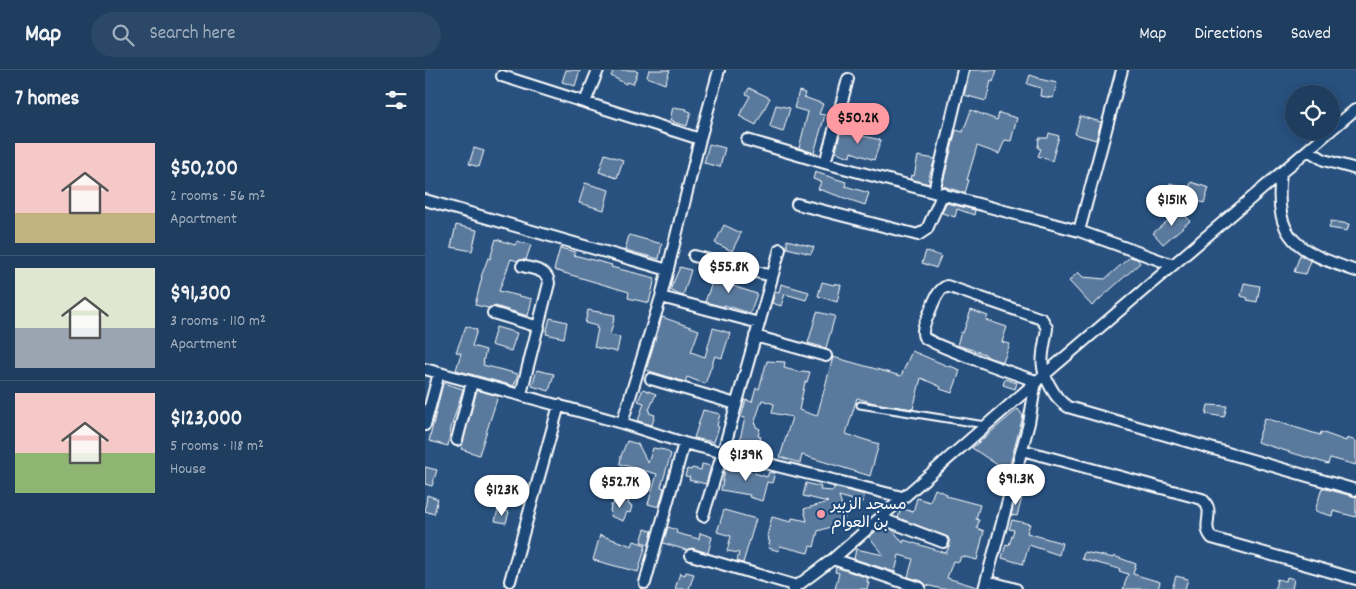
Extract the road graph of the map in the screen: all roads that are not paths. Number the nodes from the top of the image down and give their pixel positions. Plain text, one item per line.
1 (598, 70) edge
2 (719, 70) edge
3 (963, 70) edge
4 (1122, 70) edge
5 (502, 76) dead end
6 (848, 79) dead end
7 (585, 102) junction
8 (1356, 109) edge
9 (1340, 123) edge
10 (700, 139) junction
11 (747, 140) dead end
12 (1320, 140) edge
13 (1308, 150) junction
14 (825, 163) junction
15 (1356, 169) edge
16 (1281, 173) junction
17 (939, 192) junction
18 (425, 200) edge
19 (797, 204) dead end
20 (1079, 231) junction
21 (779, 249) dead end
22 (694, 256) dead end
23 (1173, 265) junction
24 (522, 266) dead end
25 (667, 270) junction
26 (1356, 271) edge
27 (772, 276) junction
28 (661, 297) junction
29 (493, 313) dead end
30 (759, 323) junction
31 (539, 327) junction
32 (755, 336) junction
33 (826, 356) dead end
34 (425, 369) edge
35 (439, 373) junction
36 (1040, 378) junction
37 (651, 379) dead end
38 (472, 382) junction
39 (521, 394) junction
40 (736, 404) junction
41 (559, 405) junction
42 (860, 405) dead end
43 (623, 423) junction
44 (985, 425) junction
45 (425, 426) edge
46 (457, 440) dead end
47 (684, 443) junction
48 (1022, 450) junction
49 (723, 452) junction
50 (1356, 490) edge
51 (902, 497) junction
52 (703, 516) dead end
53 (880, 518) junction
54 (943, 542) dead end
55 (691, 555) dead end
56 (833, 559) junction
57 (1356, 579) edge
58 (510, 581) dead end
59 (645, 583) dead end
60 (986, 585) edge
61 (795, 587) edge
62 (920, 588) edge
63 (1016, 589) edge

1 - 7 street
2 - 10 street
3 - 17 street
4 - 20 street
5 - 7 street
6 - 14 street
7 - 10 street
8 - 9 street
10 - 25 street
11 - 14 street
12 - 13 street
13 - 15 street
13 - 16 street
14 - 17 street
16 - 23 street
16 - 26 street
17 - 19 street
17 - 20 street
18 - 25 street
20 - 23 street
21 - 27 street
22 - 27 street
23 - 36 street
24 - 31 street
25 - 28 street
27 - 30 street
28 - 30 street
28 - 43 street
29 - 31 street
30 - 32 street
31 - 39 street
32 - 33 street
32 - 40 street
34 - 35 street
35 - 38 street
35 - 45 street
36 - 36 street
36 - 44 street
36 - 48 street
36 - 50 street
37 - 40 street
38 - 39 street
38 - 46 street
39 - 41 street
40 - 49 street
41 - 43 street
41 - 58 street
42 - 44 lane
43 - 47 street
44 - 51 street
47 - 49 street
47 - 59 street
48 - 57 street
48 - 60 street
49 - 51 street
49 - 52 street
51 - 53 street
53 - 54 street
53 - 56 street
55 - 61 street
56 - 61 street
56 - 62 street
60 - 63 street

